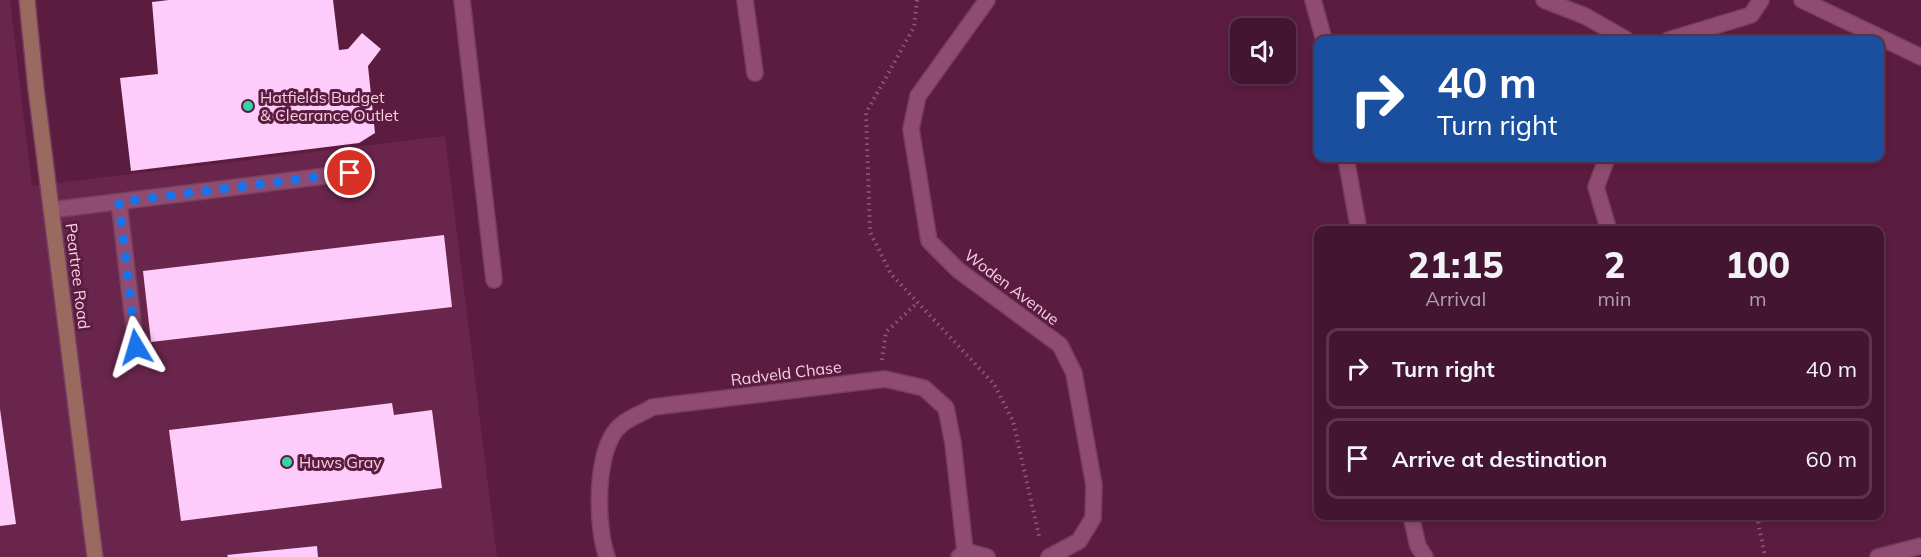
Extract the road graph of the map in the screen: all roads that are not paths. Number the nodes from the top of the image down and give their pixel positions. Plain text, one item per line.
1 (27, 0) edge
2 (462, 0) edge
3 (745, 0) edge
4 (987, 0) edge
5 (1313, 0) edge
6 (1544, 0) edge
7 (1761, 0) edge
8 (1802, 0) edge
9 (1323, 36) edge
10 (1620, 36) edge
11 (1681, 36) edge
12 (1877, 36) edge
13 (1884, 39) edge
14 (1921, 57) edge
15 (755, 73) dead end
16 (1347, 162) edge
17 (1605, 162) edge
18 (350, 173) dead end
19 (119, 202) junction
20 (51, 210) junction
21 (1358, 226) edge
22 (1608, 226) edge
23 (494, 280) dead end
24 (136, 347) dead end
25 (1412, 520) edge
26 (1921, 546) edge
27 (962, 554) edge
28 (95, 557) edge
29 (607, 557) edge
30 (987, 557) edge
31 (1049, 557) edge
32 (1425, 557) edge
33 (1878, 557) edge

1 - 20 street, Peartree Road
2 - 23 street
3 - 15 street
4 - 31 street, Woden Avenue
5 - 9 street
6 - 10 street
7 - 11 street
8 - 12 street
13 - 14 street
16 - 21 street
17 - 22 street
18 - 19 street
19 - 20 street
19 - 24 street
20 - 28 street, Peartree Road
25 - 32 street
26 - 33 street
27 - 29 street, Radveld Chase
27 - 30 street, Radveld Chase

